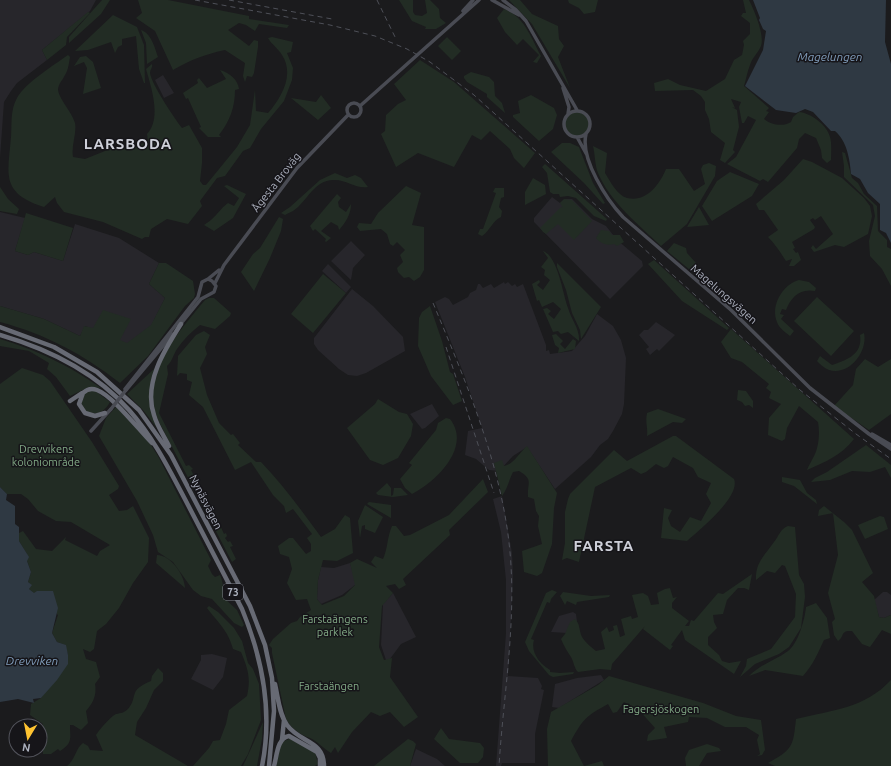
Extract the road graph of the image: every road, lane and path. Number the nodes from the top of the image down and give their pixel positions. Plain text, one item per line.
1 (473, 0) edge
2 (479, 0) edge
3 (492, 0) edge
4 (503, 0) edge
5 (460, 16) junction
6 (526, 21) junction
7 (563, 85) junction
8 (360, 106) junction
9 (577, 110) junction
10 (568, 114) junction
11 (348, 115) junction
12 (586, 134) junction
13 (577, 137) junction
14 (590, 163) junction
15 (224, 265) junction
16 (208, 279) junction
17 (215, 283) junction
18 (201, 290) junction
19 (206, 295) junction
20 (181, 324) junction
21 (0, 327) edge
22 (0, 335) edge
23 (152, 357) junction
24 (159, 364) junction
25 (83, 393) junction
26 (70, 401) dead end
27 (110, 408) junction
28 (105, 413) junction
29 (859, 426) junction
30 (891, 445) edge
31 (158, 448) junction
32 (891, 448) edge
33 (188, 485) junction
34 (268, 656) junction
35 (284, 719) junction
36 (282, 740) junction
37 (260, 766) edge
38 (269, 766) edge
39 (274, 766) edge
40 (320, 766) edge
41 (324, 766) edge

1 - 5 main road, Ågesta Broväg
2 - 5 main road, Ågesta Broväg
3 - 6 main road
4 - 6 main road
5 - 8 main road, Ågesta Broväg
6 - 7 main road
7 - 9 main road
7 - 10 main road
8 - 11 main road, Ågesta Broväg
8 - 11 main road, Ågesta Broväg
9 - 10 main road
9 - 12 main road
10 - 13 main road
11 - 15 main road, Ågesta Broväg
12 - 13 main road
12 - 14 main road, Magelungsvägen
13 - 14 main road, Magelungsvägen
14 - 29 main road, Magelungsvägen
15 - 16 main road, Ågesta Broväg
15 - 17 main road, Ågesta Broväg
16 - 17 main road
16 - 18 main road, Ågesta Broväg
17 - 19 main road, Ågesta Broväg
18 - 19 main road
18 - 23 main road, Ågesta Broväg
19 - 20 main road, Ågesta Broväg
20 - 23 main road, Ågesta Broväg
20 - 24 highway
21 - 33 highway, Nynäsvägen / 73
22 - 31 highway, Nynäsvägen / 73
23 - 24 main road
23 - 27 main road, Ågesta Broväg, bridge
24 - 33 highway
25 - 26 highway
25 - 28 highway
25 - 31 highway
27 - 28 main road, Ågesta Broväg
27 - 28 main road, Ågesta Broväg
29 - 30 main road, Magelungsvägen
29 - 32 main road, Magelungsvägen
31 - 37 highway, Nynäsvägen / 73
33 - 34 highway, Nynäsvägen / 73
34 - 35 highway
34 - 38 highway, Nynäsvägen / 73
35 - 36 highway
35 - 41 highway
36 - 39 highway
36 - 40 highway

